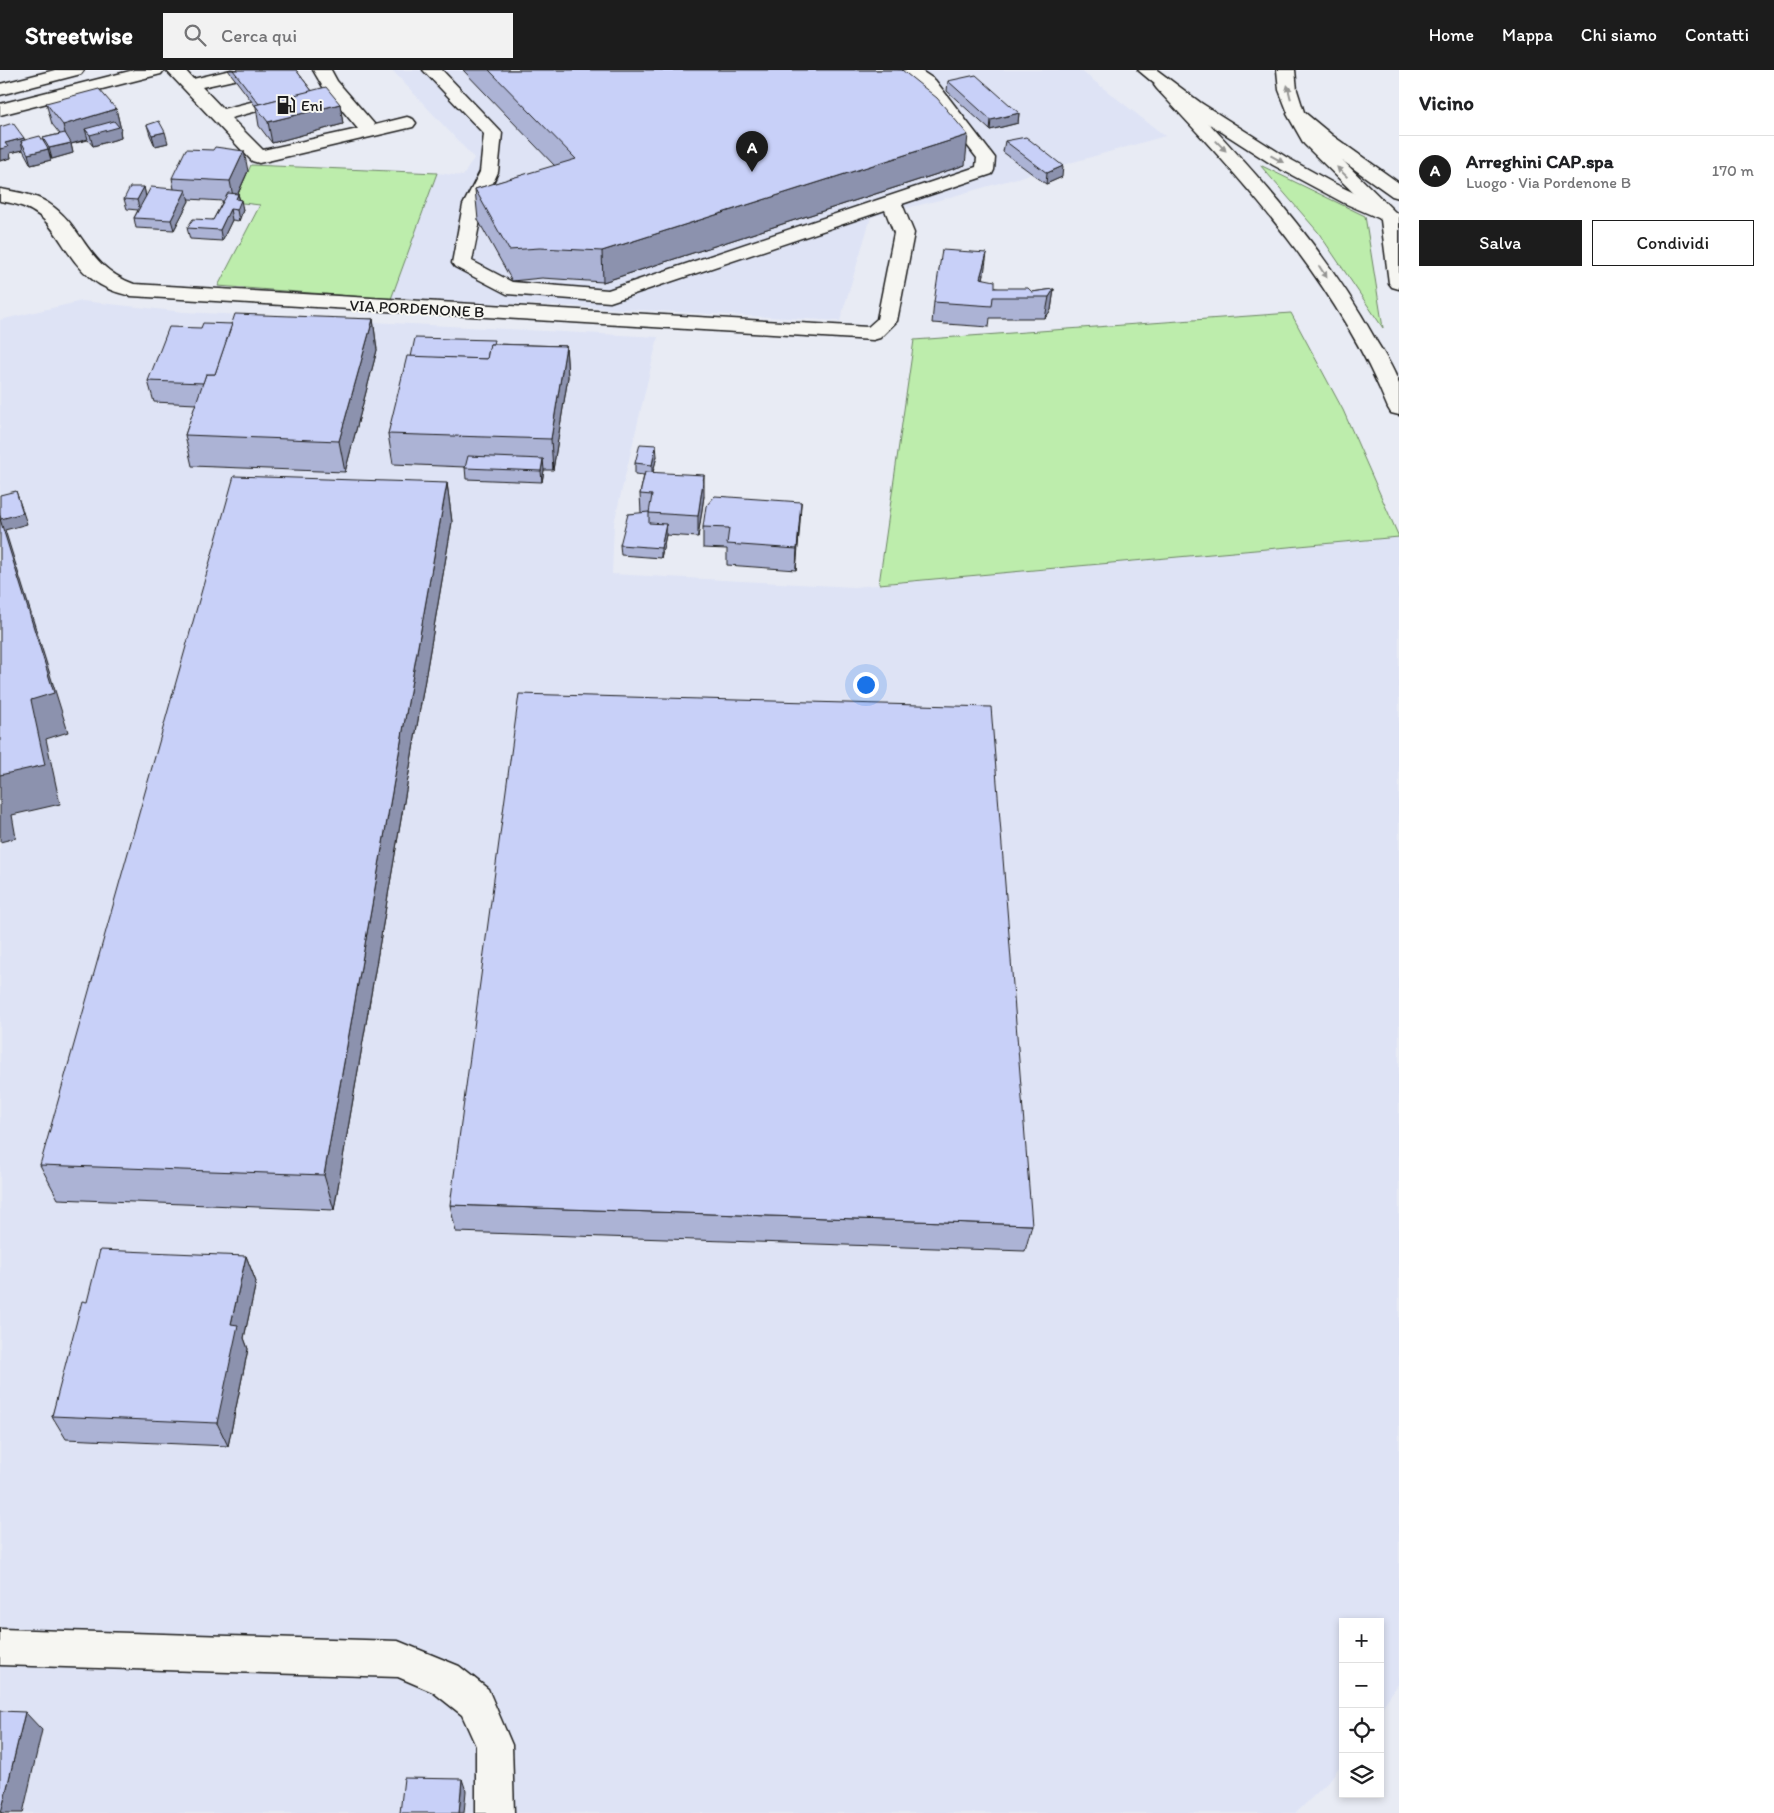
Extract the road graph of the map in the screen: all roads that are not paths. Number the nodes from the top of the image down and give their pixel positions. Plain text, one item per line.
1 (76, 70) edge
2 (156, 70) edge
3 (175, 70) edge
4 (432, 70) edge
5 (908, 70) edge
6 (1147, 70) edge
7 (1286, 70) edge
8 (322, 81) edge
9 (189, 85) junction
10 (1163, 85) junction
11 (0, 90) edge
12 (203, 98) junction
13 (255, 106) edge
14 (0, 110) edge
15 (220, 114) junction
16 (1296, 114) junction
17 (407, 123) dead end
18 (370, 131) junction
19 (1399, 192) edge
20 (0, 195) edge
21 (891, 201) junction
22 (1395, 219) edge
23 (1399, 283) edge
24 (1399, 408) edge
25 (0, 1647) edge
26 (496, 1813) edge

1 - 11 main road
2 - 14 main road
3 - 9 main road
4 - 21 main road
5 - 21 main road
6 - 10 main road
16 -> 7 main road
8 - 18 main road
9 - 12 main road
9 - 12 main road
10 -> 22 main road
10 -> 24 main road
12 - 15 main road
13 - 15 main road
15 - 18 main road
16 - 19 main road
22 -> 16 main road
17 - 18 main road
20 - 21 main road, VIA PORDENONE B
22 - 23 main road
25 - 26 main road

